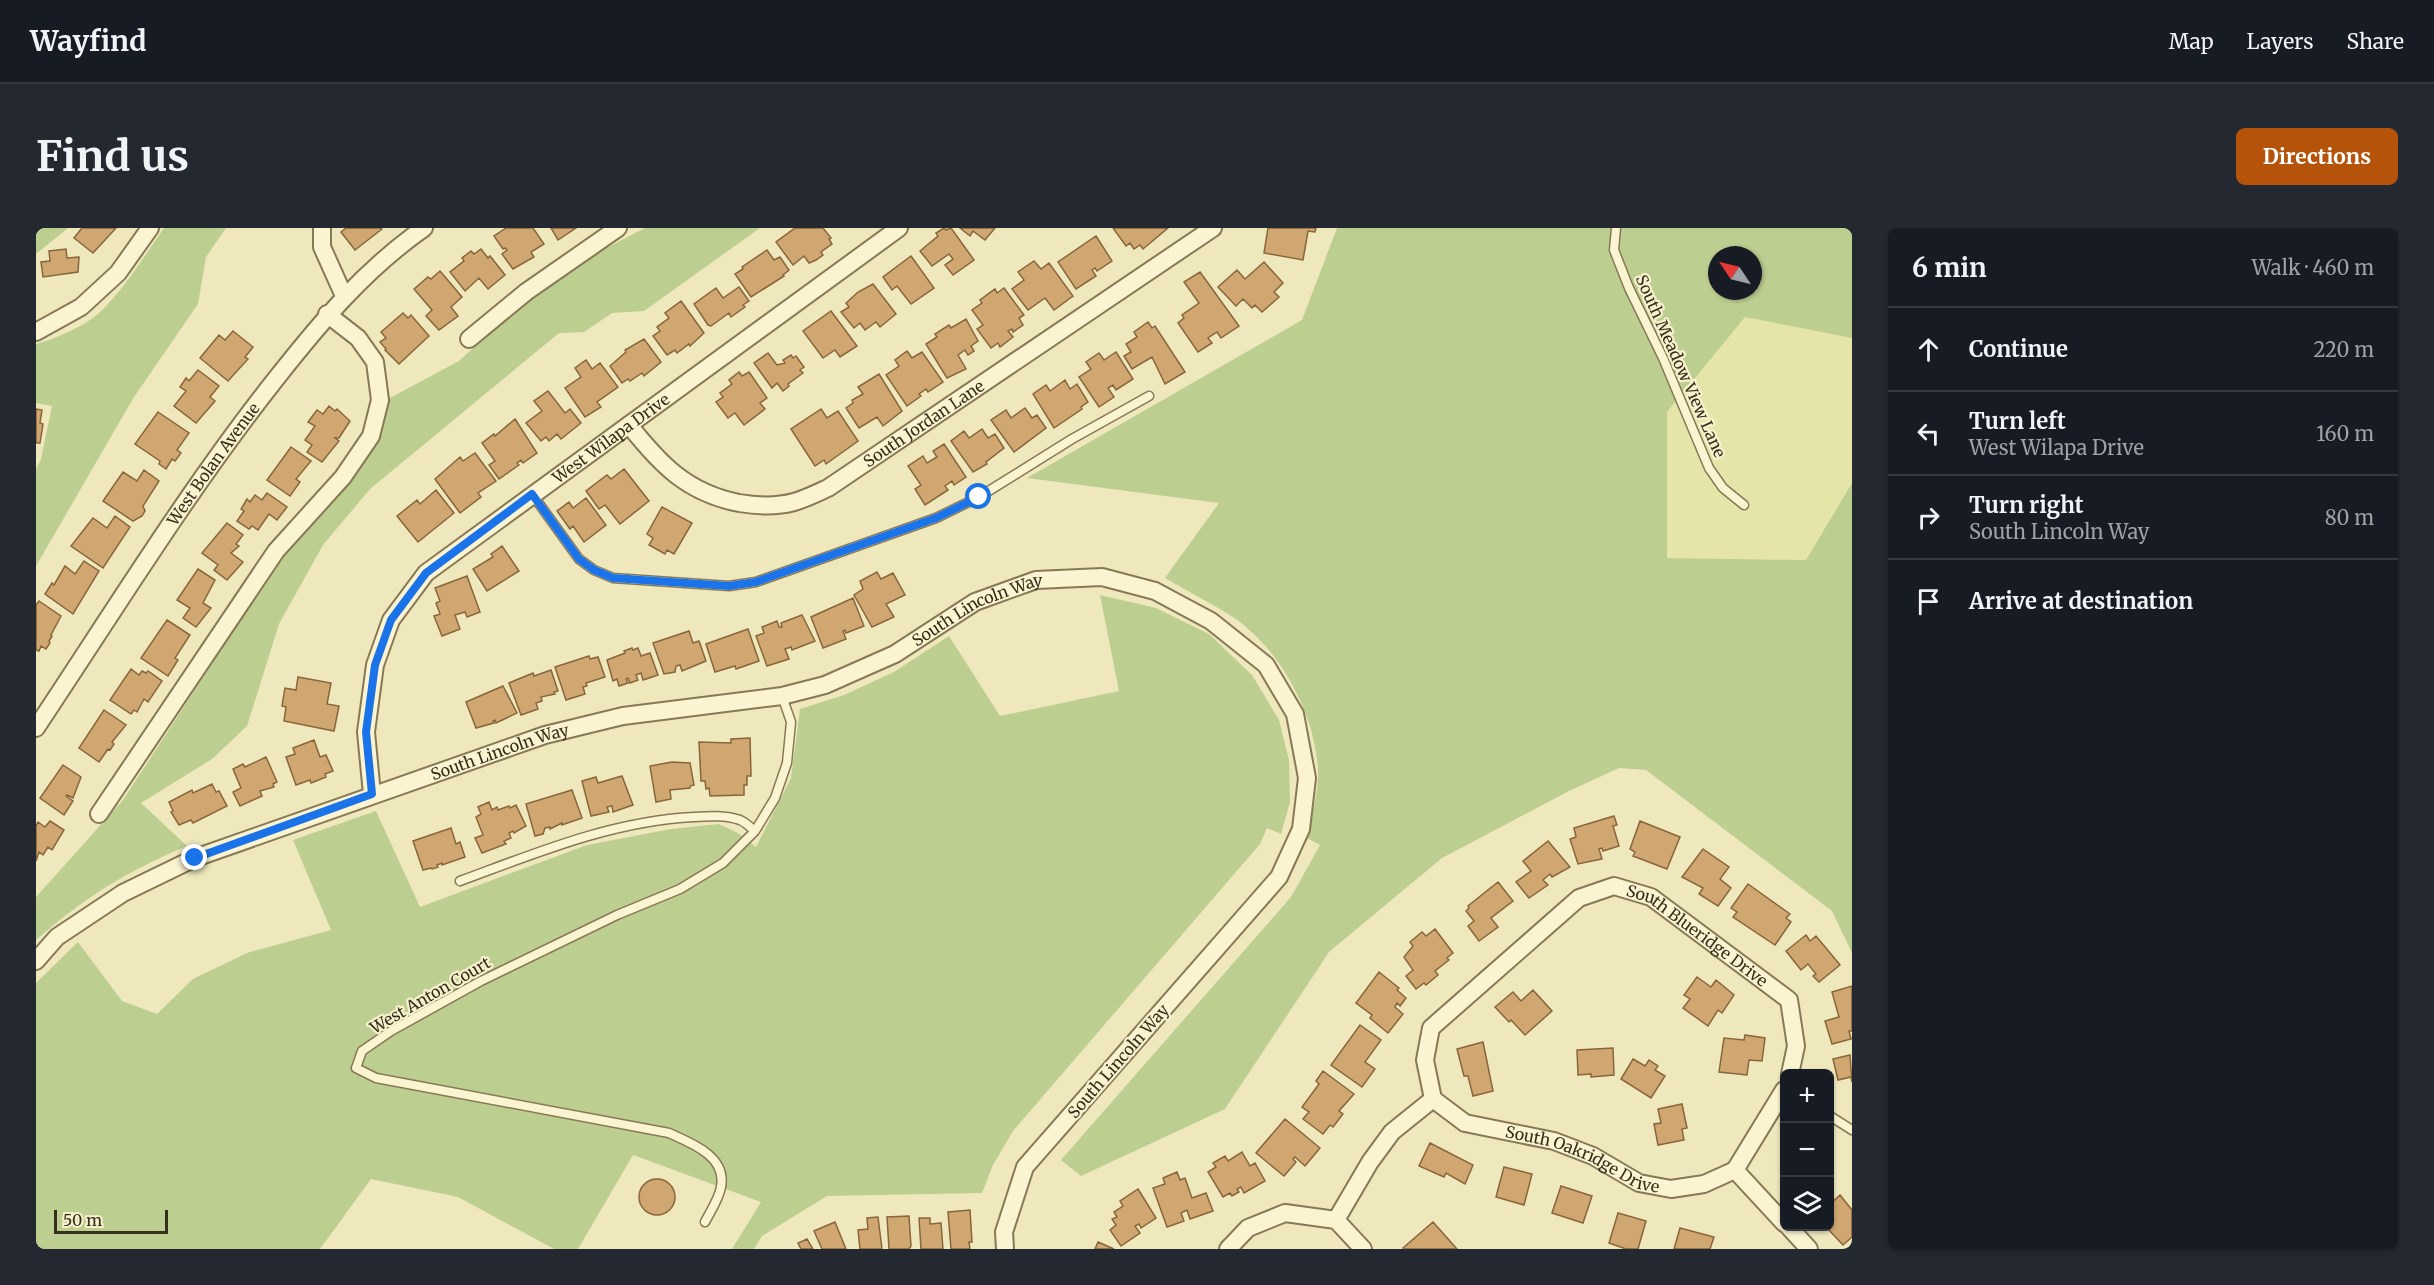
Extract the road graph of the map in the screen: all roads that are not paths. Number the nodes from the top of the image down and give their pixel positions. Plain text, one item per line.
1 (150, 228) edge
2 (322, 228) edge
3 (424, 228) edge
4 (618, 228) edge
5 (899, 228) edge
6 (1213, 228) edge
7 (1616, 228) edge
8 (345, 296) junction
9 (327, 314) junction
10 (36, 332) edge
11 (469, 339) dead end
12 (1149, 396) dead end
13 (629, 425) junction
14 (532, 494) junction
15 (1744, 505) dead end
16 (782, 696) junction
17 (36, 728) edge
18 (372, 794) junction
19 (99, 814) dead end
20 (755, 831) junction
21 (460, 881) dead end
22 (36, 961) edge
23 (1791, 1069) edge
24 (1780, 1098) edge
25 (1433, 1099) junction
26 (1834, 1119) edge
27 (1852, 1130) edge
28 (1735, 1170) junction
29 (1780, 1218) edge
30 (1336, 1220) junction
31 (705, 1222) dead end
32 (1792, 1231) edge
33 (1005, 1249) edge
34 (1228, 1249) edge
35 (1363, 1249) edge
36 (1809, 1249) edge

1 - 10 street
2 - 8 street
3 - 8 street, West Bolan Avenue
4 - 11 street
5 - 13 street, West Wilapa Drive
6 - 13 street, South Jordan Lane
7 - 15 lane, South Meadow View Lane
8 - 9 street, West Bolan Avenue
9 - 17 street, West Bolan Avenue
9 - 19 street
12 - 14 lane
13 - 14 street, West Wilapa Drive
14 - 18 street, West Wilapa Drive
16 - 18 street, South Lincoln Way
16 - 20 lane, West Anton Court
16 - 33 street, South Lincoln Way
18 - 22 street, South Lincoln Way
20 - 21 lane
20 - 31 lane, West Anton Court
23 - 25 street, South Blueridge Drive
24 - 28 street
25 - 28 street, South Oakridge Drive
25 - 30 street
26 - 27 lane
28 - 29 street
30 - 34 street
30 - 35 street
32 - 36 street

